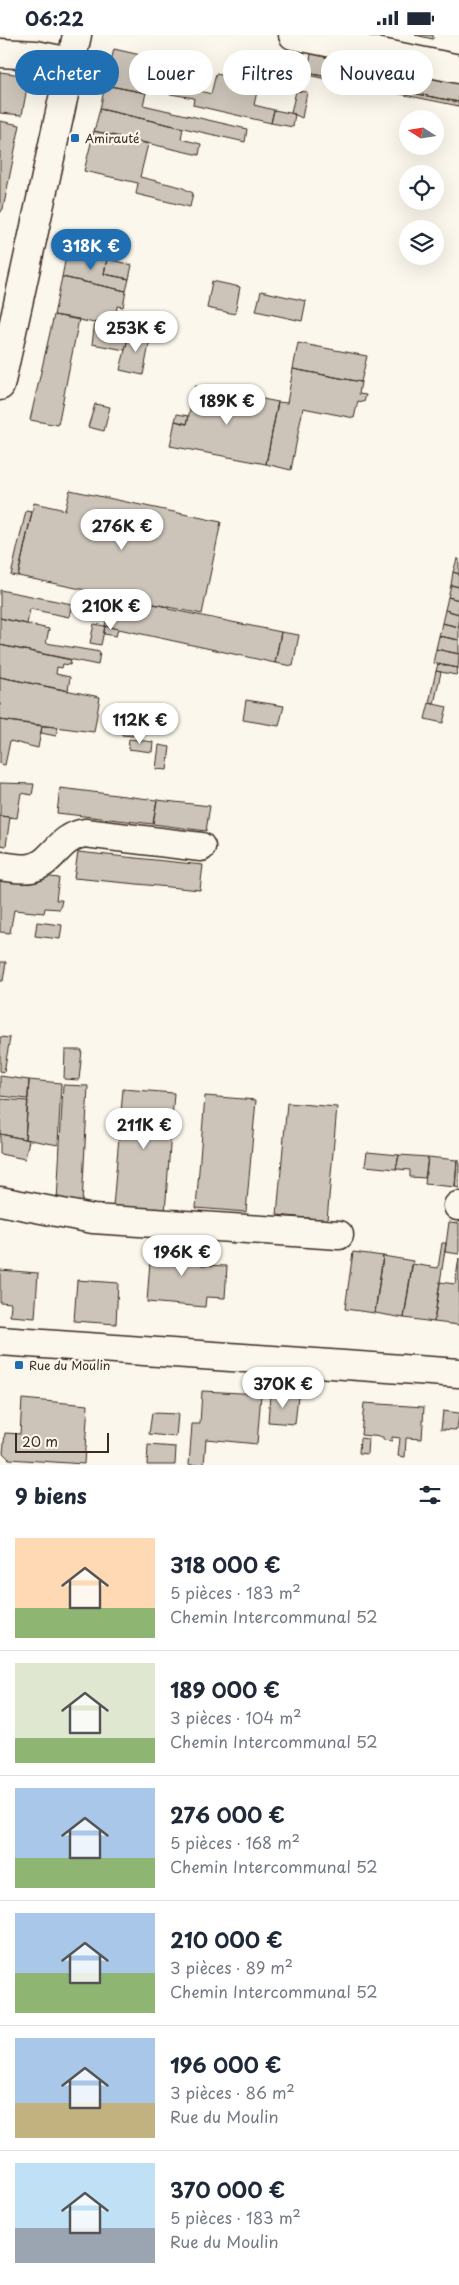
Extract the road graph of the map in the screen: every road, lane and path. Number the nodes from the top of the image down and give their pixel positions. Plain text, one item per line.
1 (77, 35) edge
2 (293, 35) edge
3 (73, 50) edge
4 (0, 53) edge
5 (15, 54) edge
6 (459, 69) edge
7 (62, 95) edge
8 (7, 322) edge
9 (0, 386) edge
10 (201, 847) dead end
11 (0, 866) edge
12 (0, 1201) edge
13 (339, 1235) dead end
14 (0, 1341) edge
15 (459, 1373) edge

1 - 3 street
2 - 6 street
4 - 5 street
7 - 8 street
8 - 9 street
10 - 11 street
12 - 13 street
14 - 15 street

